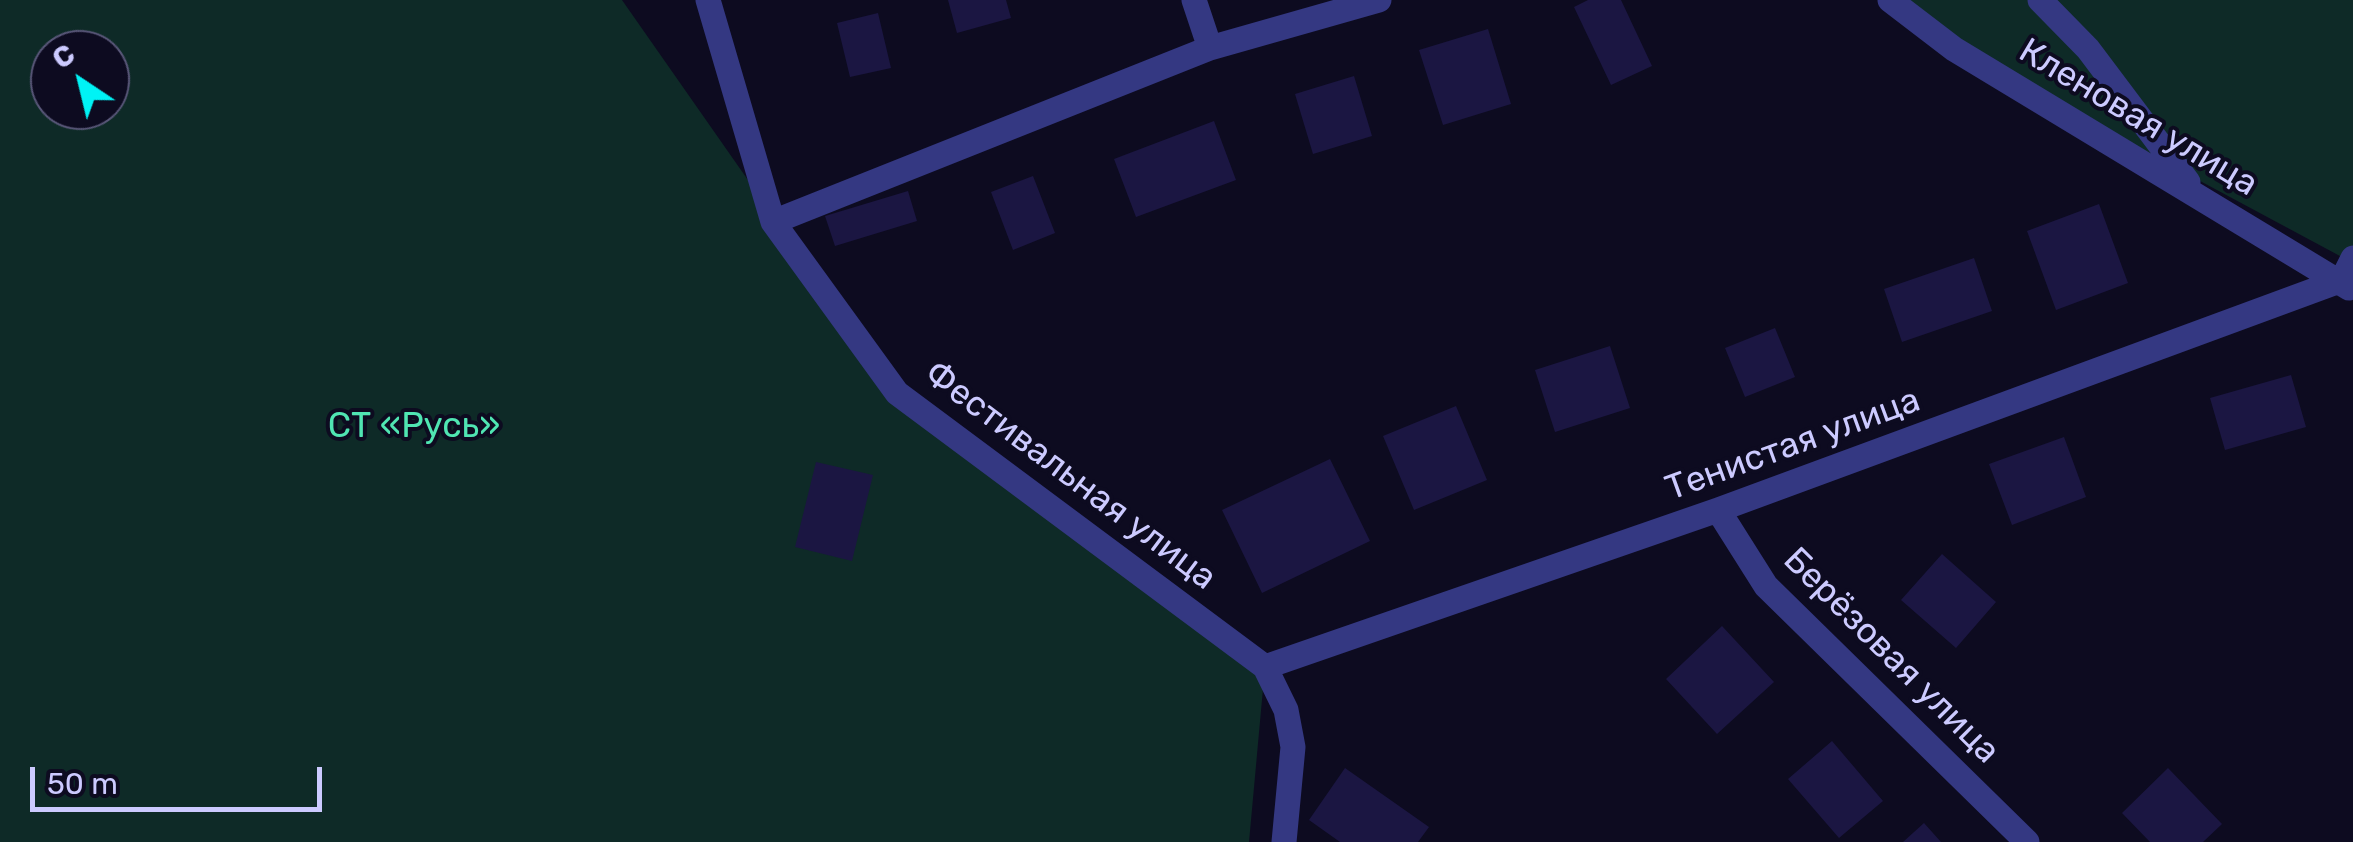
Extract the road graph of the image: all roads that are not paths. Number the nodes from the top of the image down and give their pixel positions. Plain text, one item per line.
1 (708, 0) edge
2 (1194, 0) edge
3 (1379, 0) edge
4 (1890, 0) edge
5 (2040, 0) edge
6 (1210, 48) junction
7 (2197, 194) junction
8 (773, 222) junction
9 (2349, 277) edge
10 (1718, 510) junction
11 (1265, 666) junction
12 (1284, 842) edge
13 (2027, 842) edge

1 - 8 street, Фестивальная улица
2 - 6 street
3 - 6 street
4 - 7 street, Кленовая улица
5 - 7 street
6 - 8 street
7 - 9 street, Кленовая улица
8 - 11 street, Фестивальная улица
9 - 10 street, Тенистая улица
10 - 11 street, Тенистая улица
10 - 13 street, Берёзовая улица
11 - 12 street

